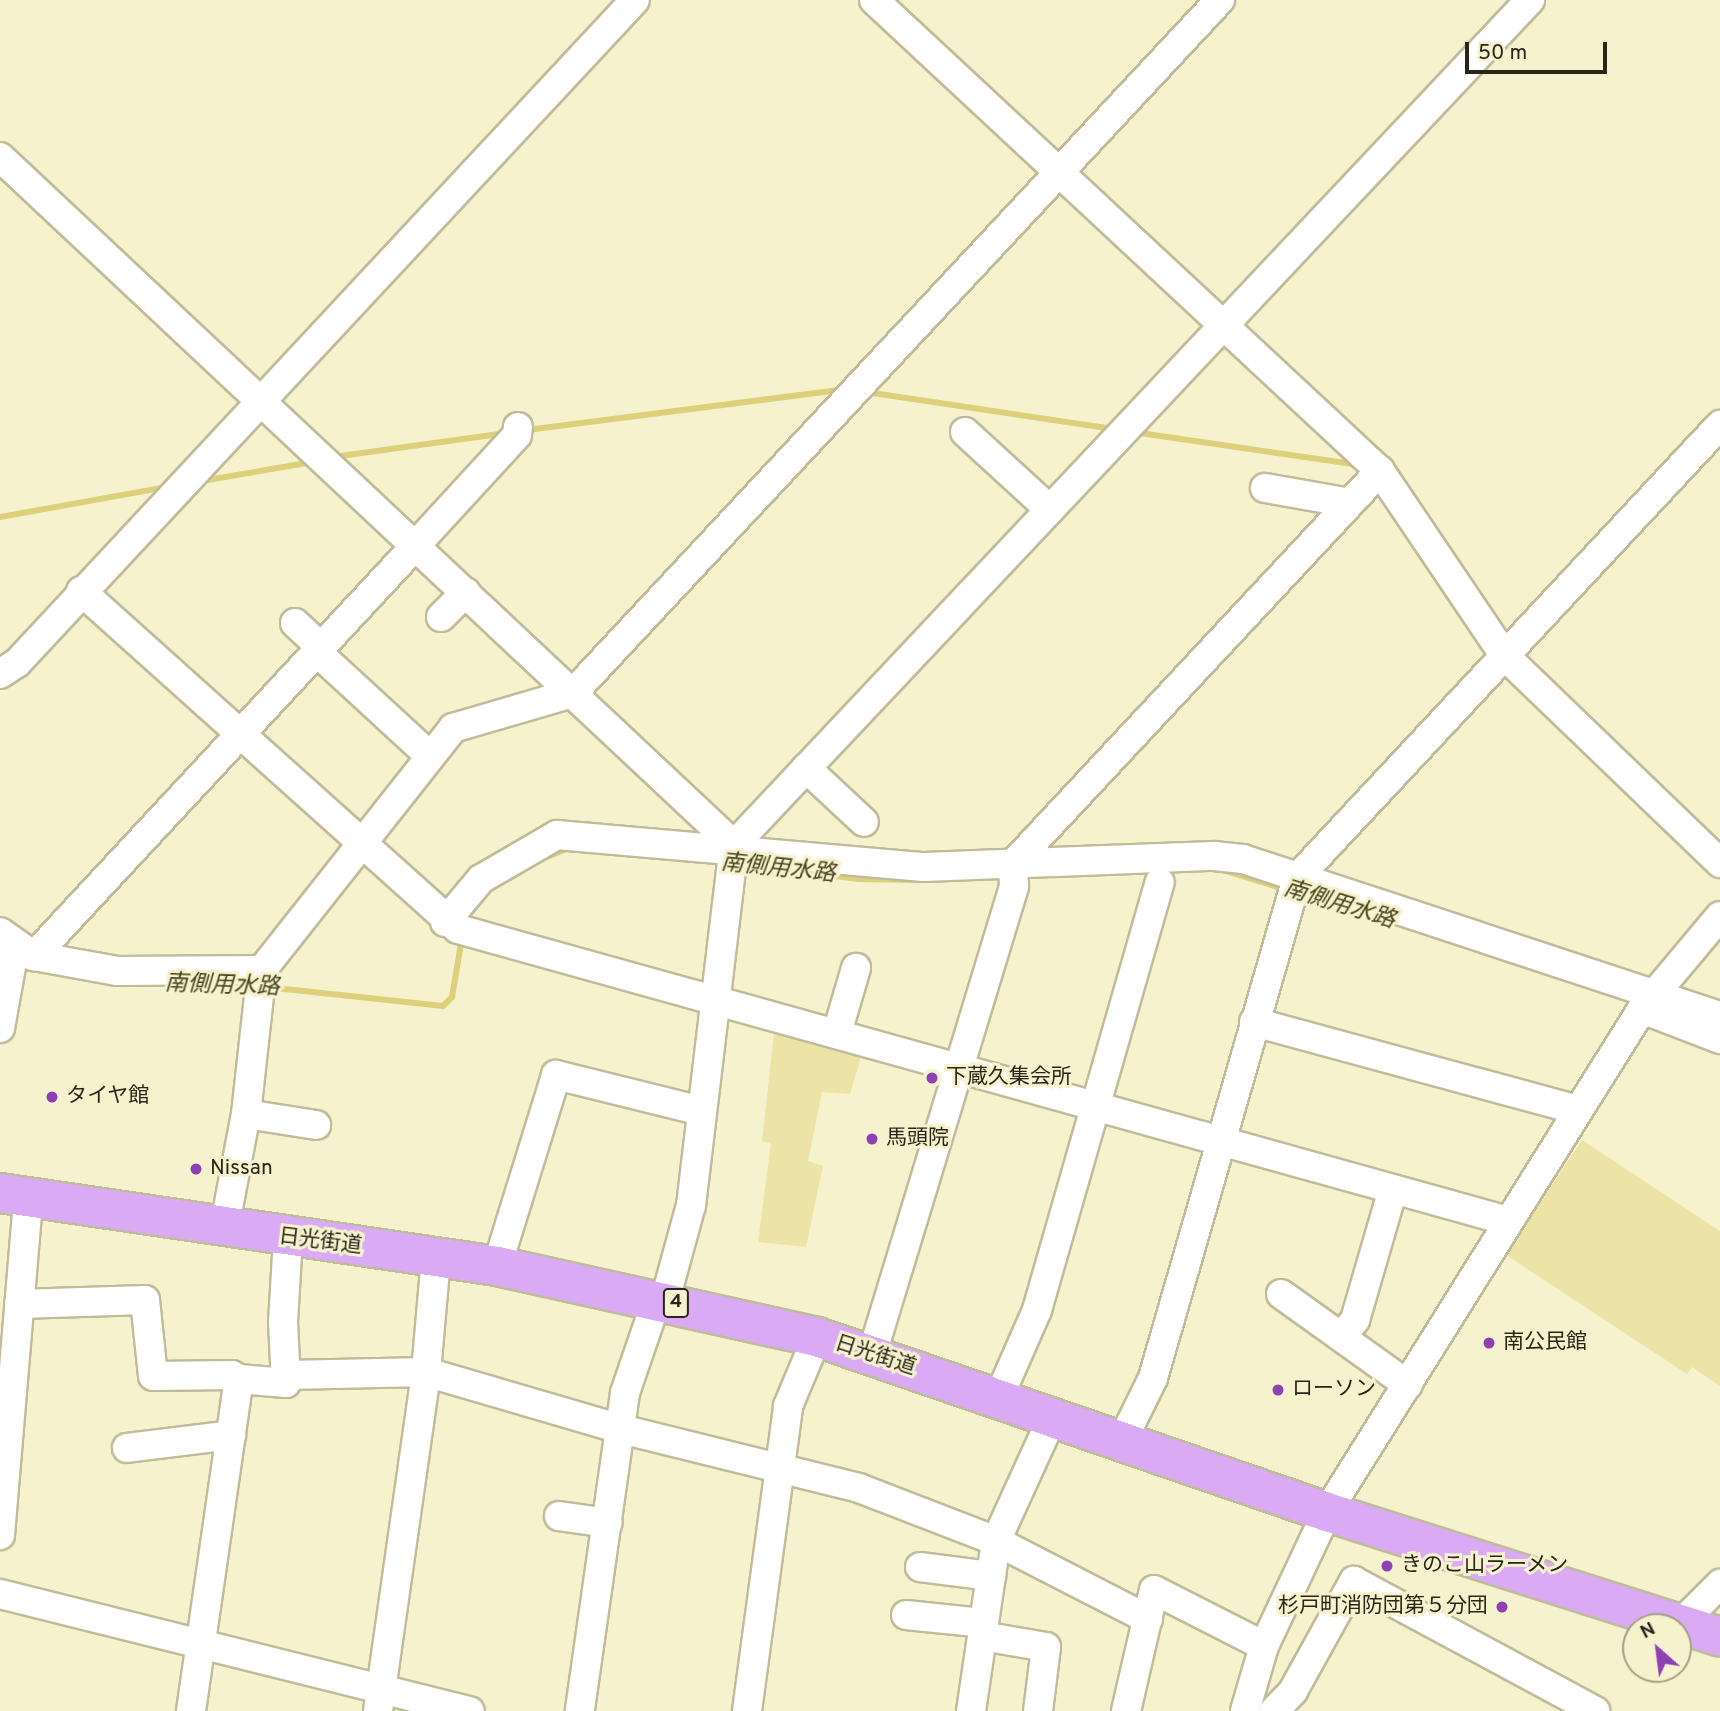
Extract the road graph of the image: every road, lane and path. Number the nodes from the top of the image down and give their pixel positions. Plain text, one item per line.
1 (635, 0) edge
2 (874, 0) edge
3 (1220, 0) edge
4 (1530, 0) edge
5 (0, 157) edge
6 (1059, 173) junction
7 (1224, 327) junction
8 (261, 401) junction
9 (1720, 425) edge
10 (518, 426) dead end
11 (965, 432) dead end
12 (1380, 471) junction
13 (1265, 488) dead end
14 (1350, 503) junction
15 (1051, 510) junction
16 (416, 545) junction
17 (81, 591) junction
18 (466, 592) junction
19 (441, 617) dead end
20 (295, 623) dead end
21 (320, 650) junction
22 (1504, 655) junction
23 (0, 674) edge
24 (573, 693) junction
25 (241, 735) junction
26 (430, 756) junction
27 (806, 768) junction
28 (864, 822) dead end
29 (362, 847) junction
30 (732, 857) junction
31 (1720, 863) edge
32 (1013, 873) junction
33 (1160, 882) dead end
34 (1293, 888) junction
35 (1720, 916) edge
36 (460, 928) junction
37 (12, 954) edge
38 (856, 968) dead end
39 (260, 982) junction
40 (715, 999) junction
41 (1648, 1001) junction
42 (1720, 1016) edge
43 (1254, 1022) junction
44 (0, 1028) edge
45 (837, 1033) junction
46 (1720, 1038) edge
47 (958, 1067) junction
48 (1099, 1107) junction
49 (1577, 1110) junction
50 (702, 1111) junction
51 (246, 1114) junction
52 (316, 1125) dead end
53 (1221, 1141) junction
54 (1393, 1189) junction
55 (14, 1196) edge
56 (1508, 1221) junction
57 (225, 1229) junction
58 (288, 1238) junction
59 (436, 1257) junction
60 (498, 1266) junction
61 (1281, 1294) dead end
62 (665, 1300) junction
63 (19, 1304) junction
64 (1342, 1336) junction
65 (817, 1337) junction
66 (872, 1354) junction
67 (426, 1372) junction
68 (286, 1375) junction
69 (239, 1379) junction
70 (1408, 1385) junction
71 (998, 1399) junction
72 (1053, 1416) junction
73 (621, 1429) junction
74 (231, 1434) junction
75 (4, 1436) edge
76 (1124, 1439) junction
77 (127, 1448) dead end
78 (779, 1469) junction
79 (1327, 1512) junction
80 (559, 1516) dead end
81 (608, 1522) junction
82 (0, 1525) edge
83 (996, 1541) junction
84 (920, 1567) dead end
85 (991, 1576) junction
86 (1720, 1584) edge
87 (0, 1594) edge
88 (1645, 1613) edge
89 (1691, 1613) edge
90 (906, 1615) dead end
91 (1148, 1619) junction
92 (1692, 1628) edge
93 (983, 1630) junction
94 (1720, 1637) edge
95 (201, 1645) junction
96 (1264, 1646) junction
97 (380, 1700) edge
98 (191, 1711) edge
99 (470, 1711) edge
100 (580, 1711) edge
101 (747, 1711) edge
102 (971, 1711) edge
103 (1038, 1711) edge
104 (1126, 1711) edge
105 (1245, 1711) edge
106 (1273, 1711) edge
107 (1595, 1711) edge

1 - 8 street
2 - 6 street
3 - 6 street
4 - 7 street
5 - 8 street
6 - 7 street
6 - 24 street
7 - 12 street
7 - 15 street
8 - 16 street
8 - 17 street
9 - 22 street
10 - 16 street
11 - 15 street
12 - 14 street
12 - 22 street
13 - 14 street
14 - 32 street
15 - 27 street
16 - 18 street
16 - 21 street
17 - 23 street
17 - 25 street
18 - 19 street
18 - 24 street
20 - 21 street
21 - 25 street
21 - 26 street
22 - 31 street
22 - 34 street
24 - 26 street
24 - 30 street
25 - 29 street
25 - 37 street
26 - 29 street
27 - 28 street
27 - 30 street
29 - 36 street
29 - 39 street
30 - 32 street
30 - 36 street
30 - 40 street
32 - 34 street
32 - 47 street
33 - 48 street
34 - 41 street
34 - 43 street
35 - 41 street
36 - 40 street
37 - 39 street
37 - 44 street
38 - 45 street
39 - 51 street
40 - 45 street
40 - 50 street
41 - 42 street
41 - 46 street
41 - 49 street
43 - 49 street
43 - 53 street
45 - 47 street
47 - 48 street
47 - 66 street
48 - 53 street
48 - 71 street
49 - 56 street
50 - 60 street
50 - 62 street
51 - 52 street
51 - 57 street
53 - 54 street
53 - 76 street
54 - 56 street
54 - 64 street
55 - 57 highway, 日光街道 / 4
55 - 63 street
56 - 70 street
57 - 58 highway, 日光街道 / 4
58 - 59 highway, 日光街道 / 4
58 - 68 street
59 - 60 highway, 日光街道 / 4
59 - 67 street
60 - 62 highway, 日光街道 / 4
61 - 64 street
62 - 65 highway, 日光街道 / 4
62 - 73 street
63 - 69 street
63 - 75 street
64 - 70 street
65 - 66 highway, 日光街道 / 4
65 - 78 street
66 - 71 highway, 日光街道 / 4
67 - 68 street
67 - 73 street
67 - 97 street
68 - 69 street
69 - 74 street
70 - 79 street
71 - 72 highway, 日光街道 / 4
72 - 76 highway, 日光街道 / 4
72 - 83 street
73 - 78 street
73 - 81 street
74 - 77 street
74 - 95 street
75 - 82 street
76 - 79 highway, 日光街道 / 4
78 - 83 street
78 - 101 street
79 - 88 highway, 日光街道 / 4
79 - 96 street
80 - 81 street
81 - 100 street
83 - 85 street
83 - 91 street
84 - 85 street
85 - 93 street
86 - 89 street
87 - 95 street
90 - 93 street
91 - 96 street
91 - 104 street
92 - 94 highway, 日光街道 / 4
93 - 102 street
93 - 103 street
95 - 97 street
95 - 98 street
96 - 105 street
97 - 99 street
106 - 107 street

